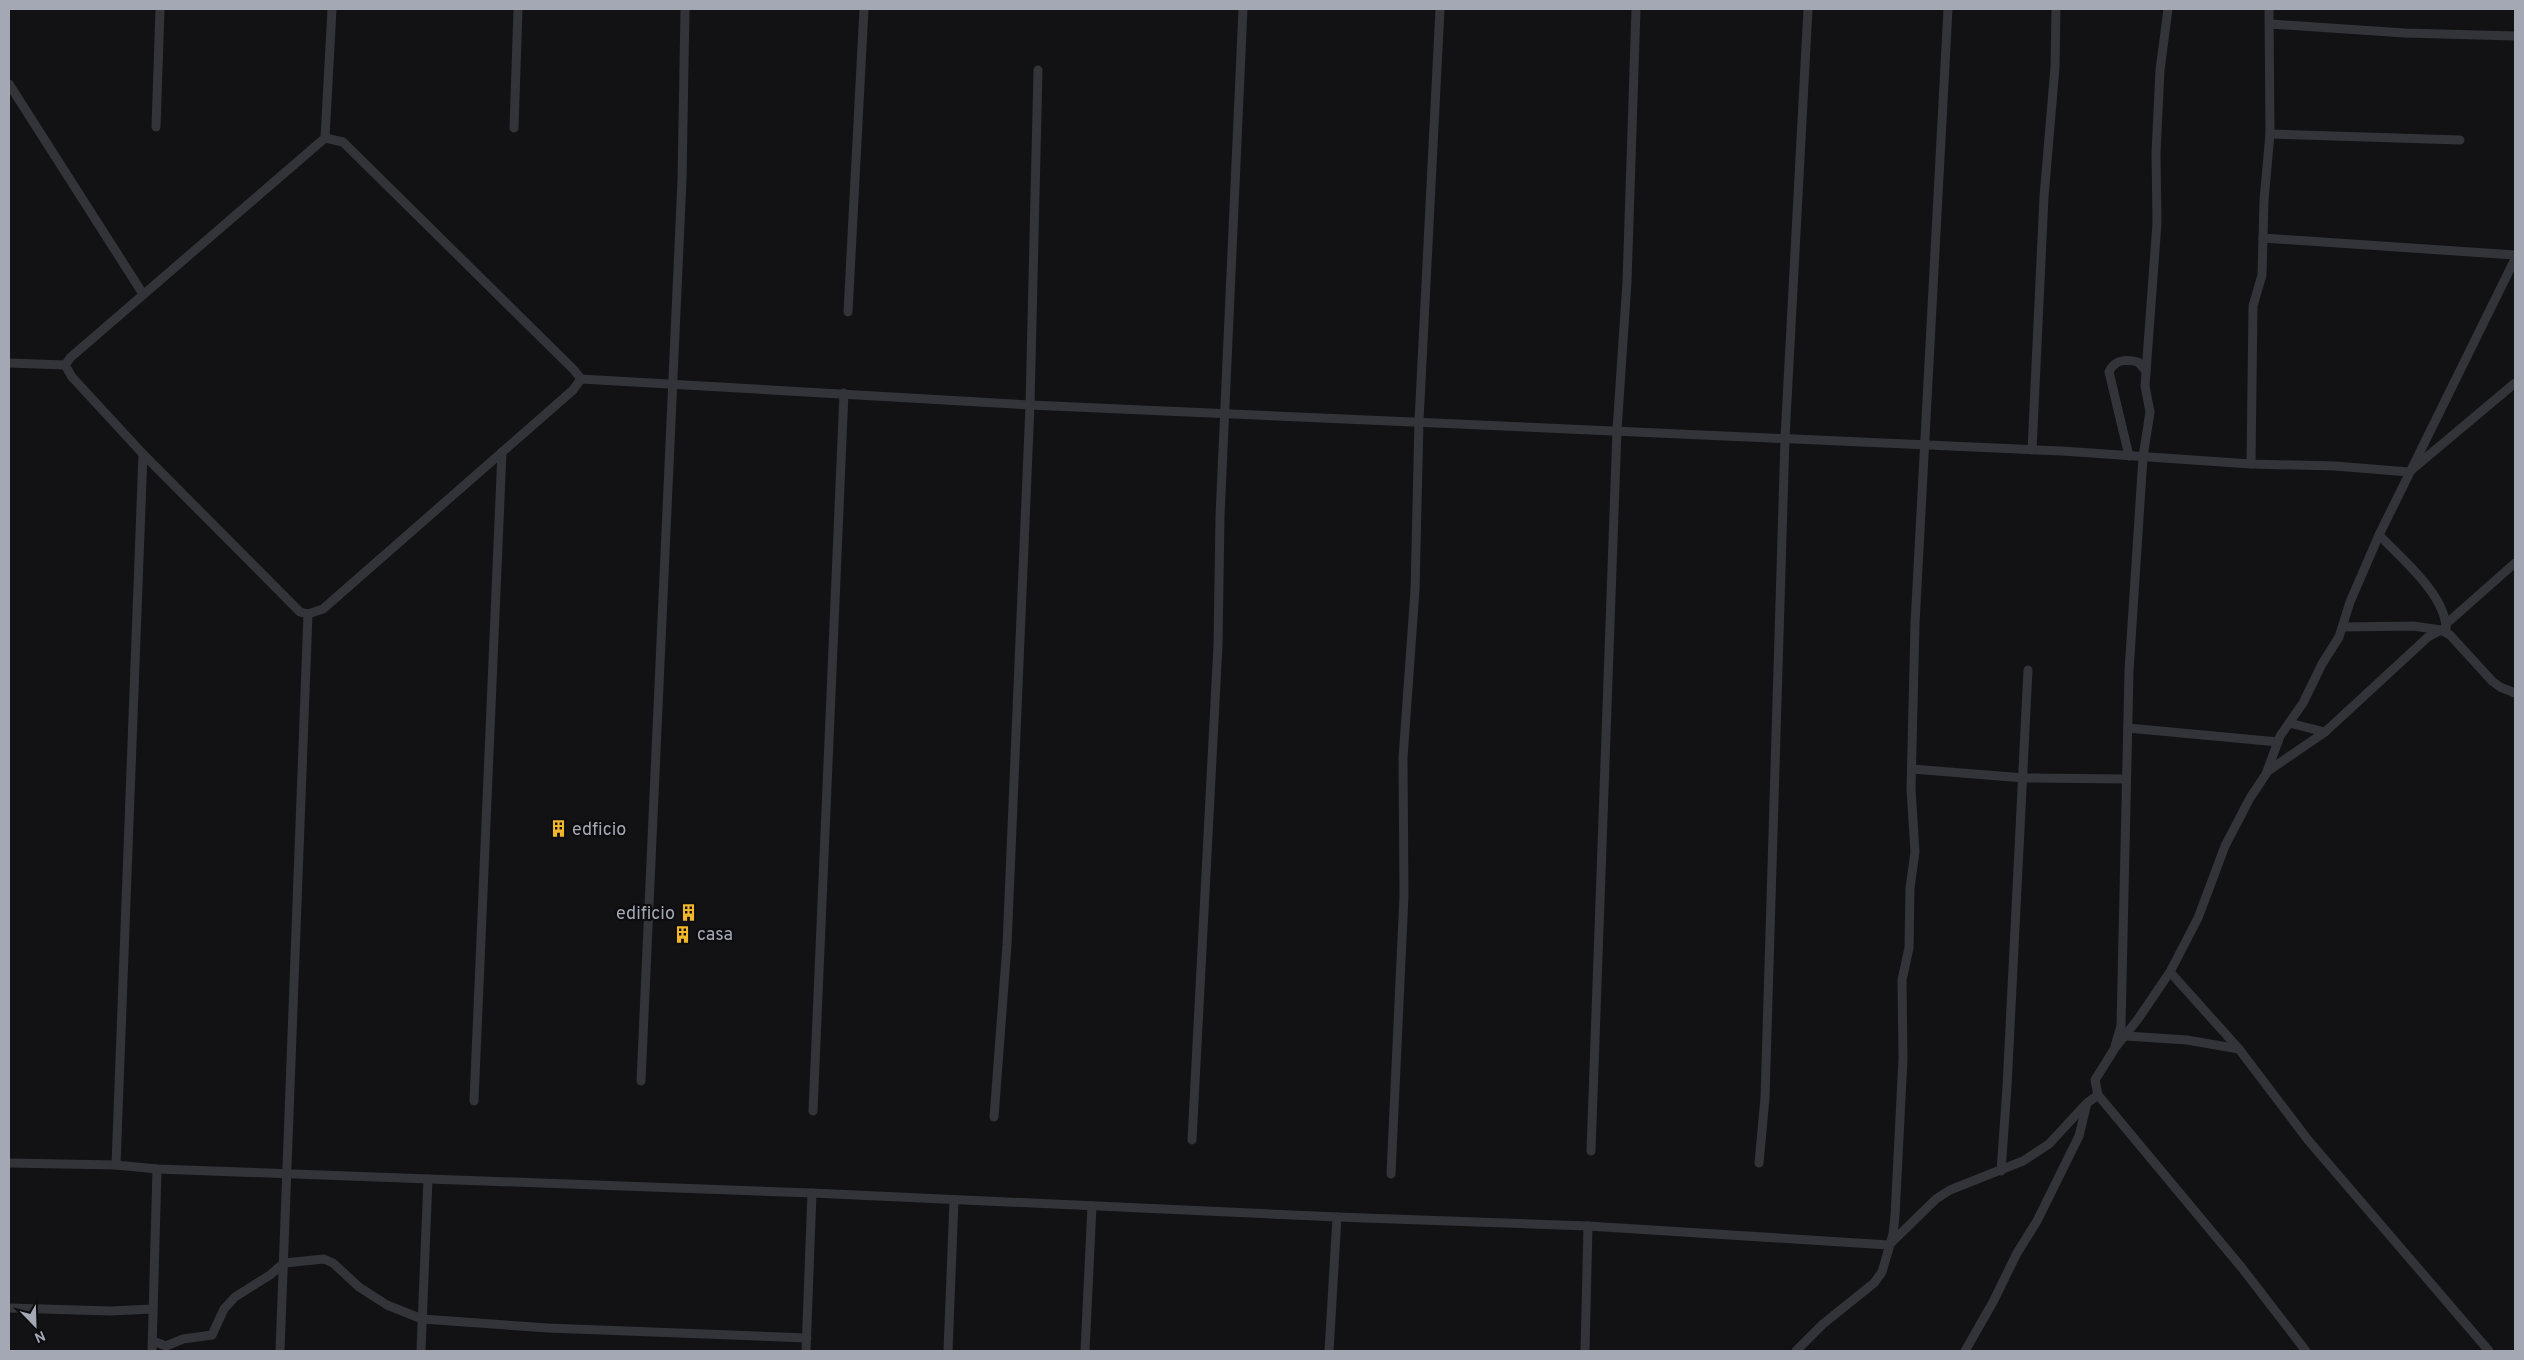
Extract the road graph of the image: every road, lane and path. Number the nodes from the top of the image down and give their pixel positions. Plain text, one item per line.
1 (160, 9) edge
2 (332, 9) edge
3 (518, 9) edge
4 (685, 9) edge
5 (864, 9) edge
6 (1244, 9) edge
7 (1440, 9) edge
8 (1636, 9) edge
9 (1808, 9) edge
10 (1948, 9) edge
11 (2056, 9) edge
12 (2168, 9) edge
13 (2269, 9) edge
14 (2271, 24) junction
15 (2515, 36) edge
16 (1038, 70) dead end
17 (9, 84) edge
18 (156, 127) dead end
19 (514, 128) dead end
20 (2270, 134) junction
21 (325, 138) junction
22 (2460, 140) dead end
23 (2263, 238) junction
24 (2515, 257) edge
25 (143, 294) junction
26 (848, 312) dead end
27 (9, 363) edge
28 (65, 365) junction
29 (2146, 371) junction
30 (581, 379) junction
31 (2515, 383) edge
32 (672, 385) junction
33 (844, 393) junction
34 (1030, 405) junction
35 (1226, 413) junction
36 (1419, 422) junction
37 (1617, 430) junction
38 (1785, 438) junction
39 (1924, 444) junction
40 (2032, 450) junction
41 (502, 452) junction
42 (143, 454) junction
43 (2129, 456) junction
44 (2143, 457) junction
45 (2251, 464) junction
46 (2409, 472) junction
47 (2379, 535) junction
48 (2515, 563) edge
49 (308, 614) junction
50 (2343, 627) junction
51 (2444, 628) junction
52 (2028, 670) dead end
53 (2515, 694) edge
54 (2289, 723) junction
55 (2128, 728) junction
56 (2325, 732) junction
57 (2278, 742) junction
58 (1912, 770) junction
59 (2268, 771) junction
60 (2024, 778) junction
61 (2125, 779) junction
62 (2170, 972) junction
63 (2126, 1036) junction
64 (2115, 1048) junction
65 (2239, 1049) junction
66 (641, 1081) dead end
67 (2098, 1095) junction
68 (474, 1101) dead end
69 (2087, 1103) junction
70 (813, 1111) dead end
71 (994, 1117) dead end
72 (1192, 1140) dead end
73 (1591, 1151) dead end
74 (9, 1163) edge
75 (1759, 1163) dead end
76 (116, 1165) junction
77 (157, 1169) junction
78 (2001, 1170) junction
79 (287, 1172) junction
80 (1391, 1174) dead end
81 (428, 1179) junction
82 (812, 1192) junction
83 (954, 1200) junction
84 (1092, 1206) junction
85 (1337, 1217) junction
86 (1588, 1226) junction
87 (1890, 1244) junction
88 (284, 1263) junction
89 (9, 1308) edge
90 (152, 1309) junction
91 (422, 1319) junction
92 (807, 1338) junction
93 (153, 1341) junction
94 (152, 1351) edge
95 (280, 1351) edge
96 (421, 1351) edge
97 (806, 1351) edge
98 (948, 1351) edge
99 (1085, 1351) edge
100 (1329, 1351) edge
101 (1586, 1351) edge
102 (1796, 1351) edge
103 (1965, 1351) edge
104 (2306, 1351) edge
105 (2489, 1351) edge

1 - 18 street
2 - 21 street
3 - 19 street
4 - 32 street
5 - 26 street
6 - 35 street
7 - 36 street
8 - 37 street
9 - 38 street
10 - 39 street
11 - 40 street
12 - 29 street
13 - 14 street
14 - 15 street
14 - 20 street
16 - 34 street
17 - 25 street
20 - 22 street
20 - 23 street
21 - 25 street
21 - 30 street
23 - 24 street
23 - 45 street
24 - 46 street
25 - 28 street
27 - 28 street
28 - 42 street
29 - 43 street
29 - 44 street
30 - 32 street
30 - 41 street
31 - 46 street
32 - 33 street
32 - 66 street
33 - 34 street
33 - 70 street
34 - 35 street
34 - 71 street
35 - 36 street
35 - 72 street
36 - 37 street
36 - 80 street
37 - 38 street
37 - 73 street
38 - 39 street
38 - 75 street
39 - 40 street
39 - 58 street
40 - 43 street
41 - 49 street
41 - 68 street
42 - 49 street
42 - 76 street
43 - 44 street
44 - 45 street
44 - 55 street
45 - 46 street
46 - 47 street
47 - 50 street
47 - 51 street
48 - 51 street
49 - 79 street
50 - 51 street
50 - 54 street
51 - 53 street
51 - 56 street
52 - 60 street
54 - 56 street
54 - 57 street
55 - 57 street
55 - 61 street
56 - 59 street
57 - 59 street
58 - 60 street
58 - 87 street
59 - 62 street
60 - 61 street
60 - 78 street
61 - 64 street
62 - 63 street
62 - 65 street
63 - 64 street
63 - 65 street
64 - 67 street
65 - 105 street
67 - 69 street
67 - 104 street
69 - 78 street
69 - 103 street
74 - 76 street
76 - 77 street
77 - 79 street
77 - 90 street
78 - 87 street
79 - 81 street
79 - 88 street
81 - 82 street
81 - 91 street
82 - 83 street
82 - 92 street
83 - 84 street
83 - 98 street
84 - 85 street
84 - 99 street
85 - 86 street
85 - 100 street
86 - 87 street
86 - 101 street
87 - 102 street
88 - 91 street
88 - 93 street
88 - 95 street
89 - 90 street
90 - 93 street
91 - 92 street
91 - 96 street
92 - 97 street
93 - 94 street

